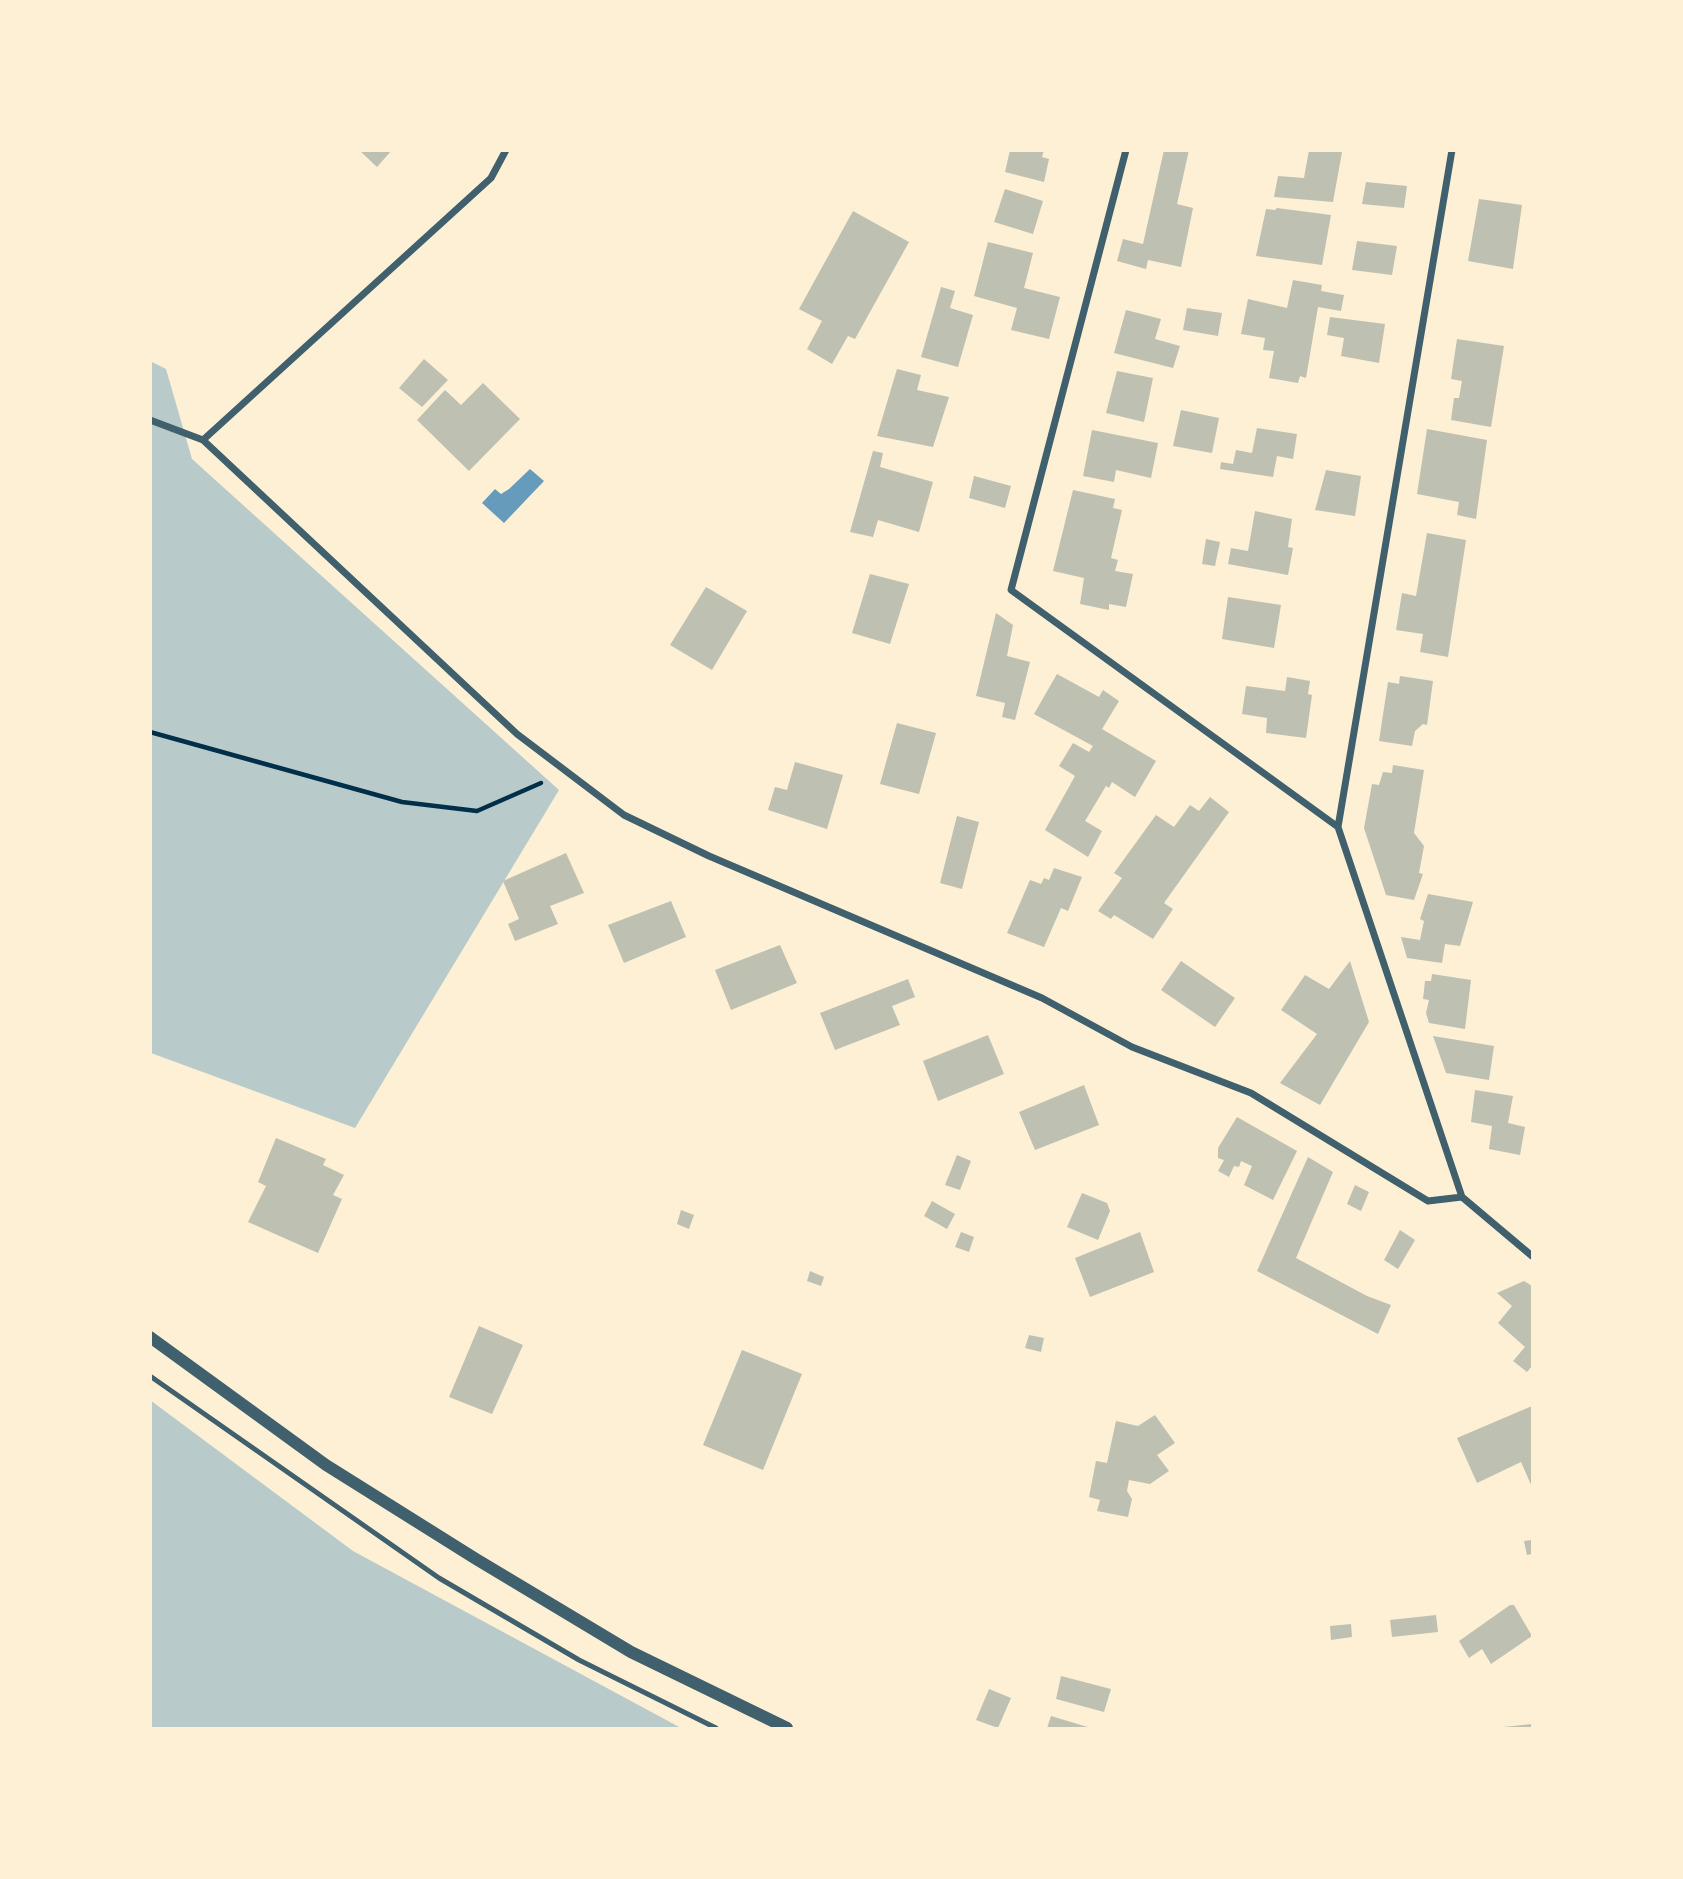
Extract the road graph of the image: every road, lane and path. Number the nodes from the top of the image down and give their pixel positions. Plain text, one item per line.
1 (506, 150) edge
2 (1126, 150) edge
3 (1452, 150) edge
4 (150, 420) edge
5 (203, 440) junction
6 (150, 732) edge
7 (563, 770) junction
8 (1338, 827) junction
9 (1462, 1197) junction
10 (1532, 1256) edge
11 (150, 1337) edge
12 (150, 1376) edge
13 (716, 1728) edge
14 (787, 1728) edge

1 - 5 street
2 - 8 street
3 - 8 street
4 - 5 street
5 - 7 street
6 - 7 path
7 - 9 street
8 - 9 street
9 - 10 street
11 - 14 street
12 - 13 lane

